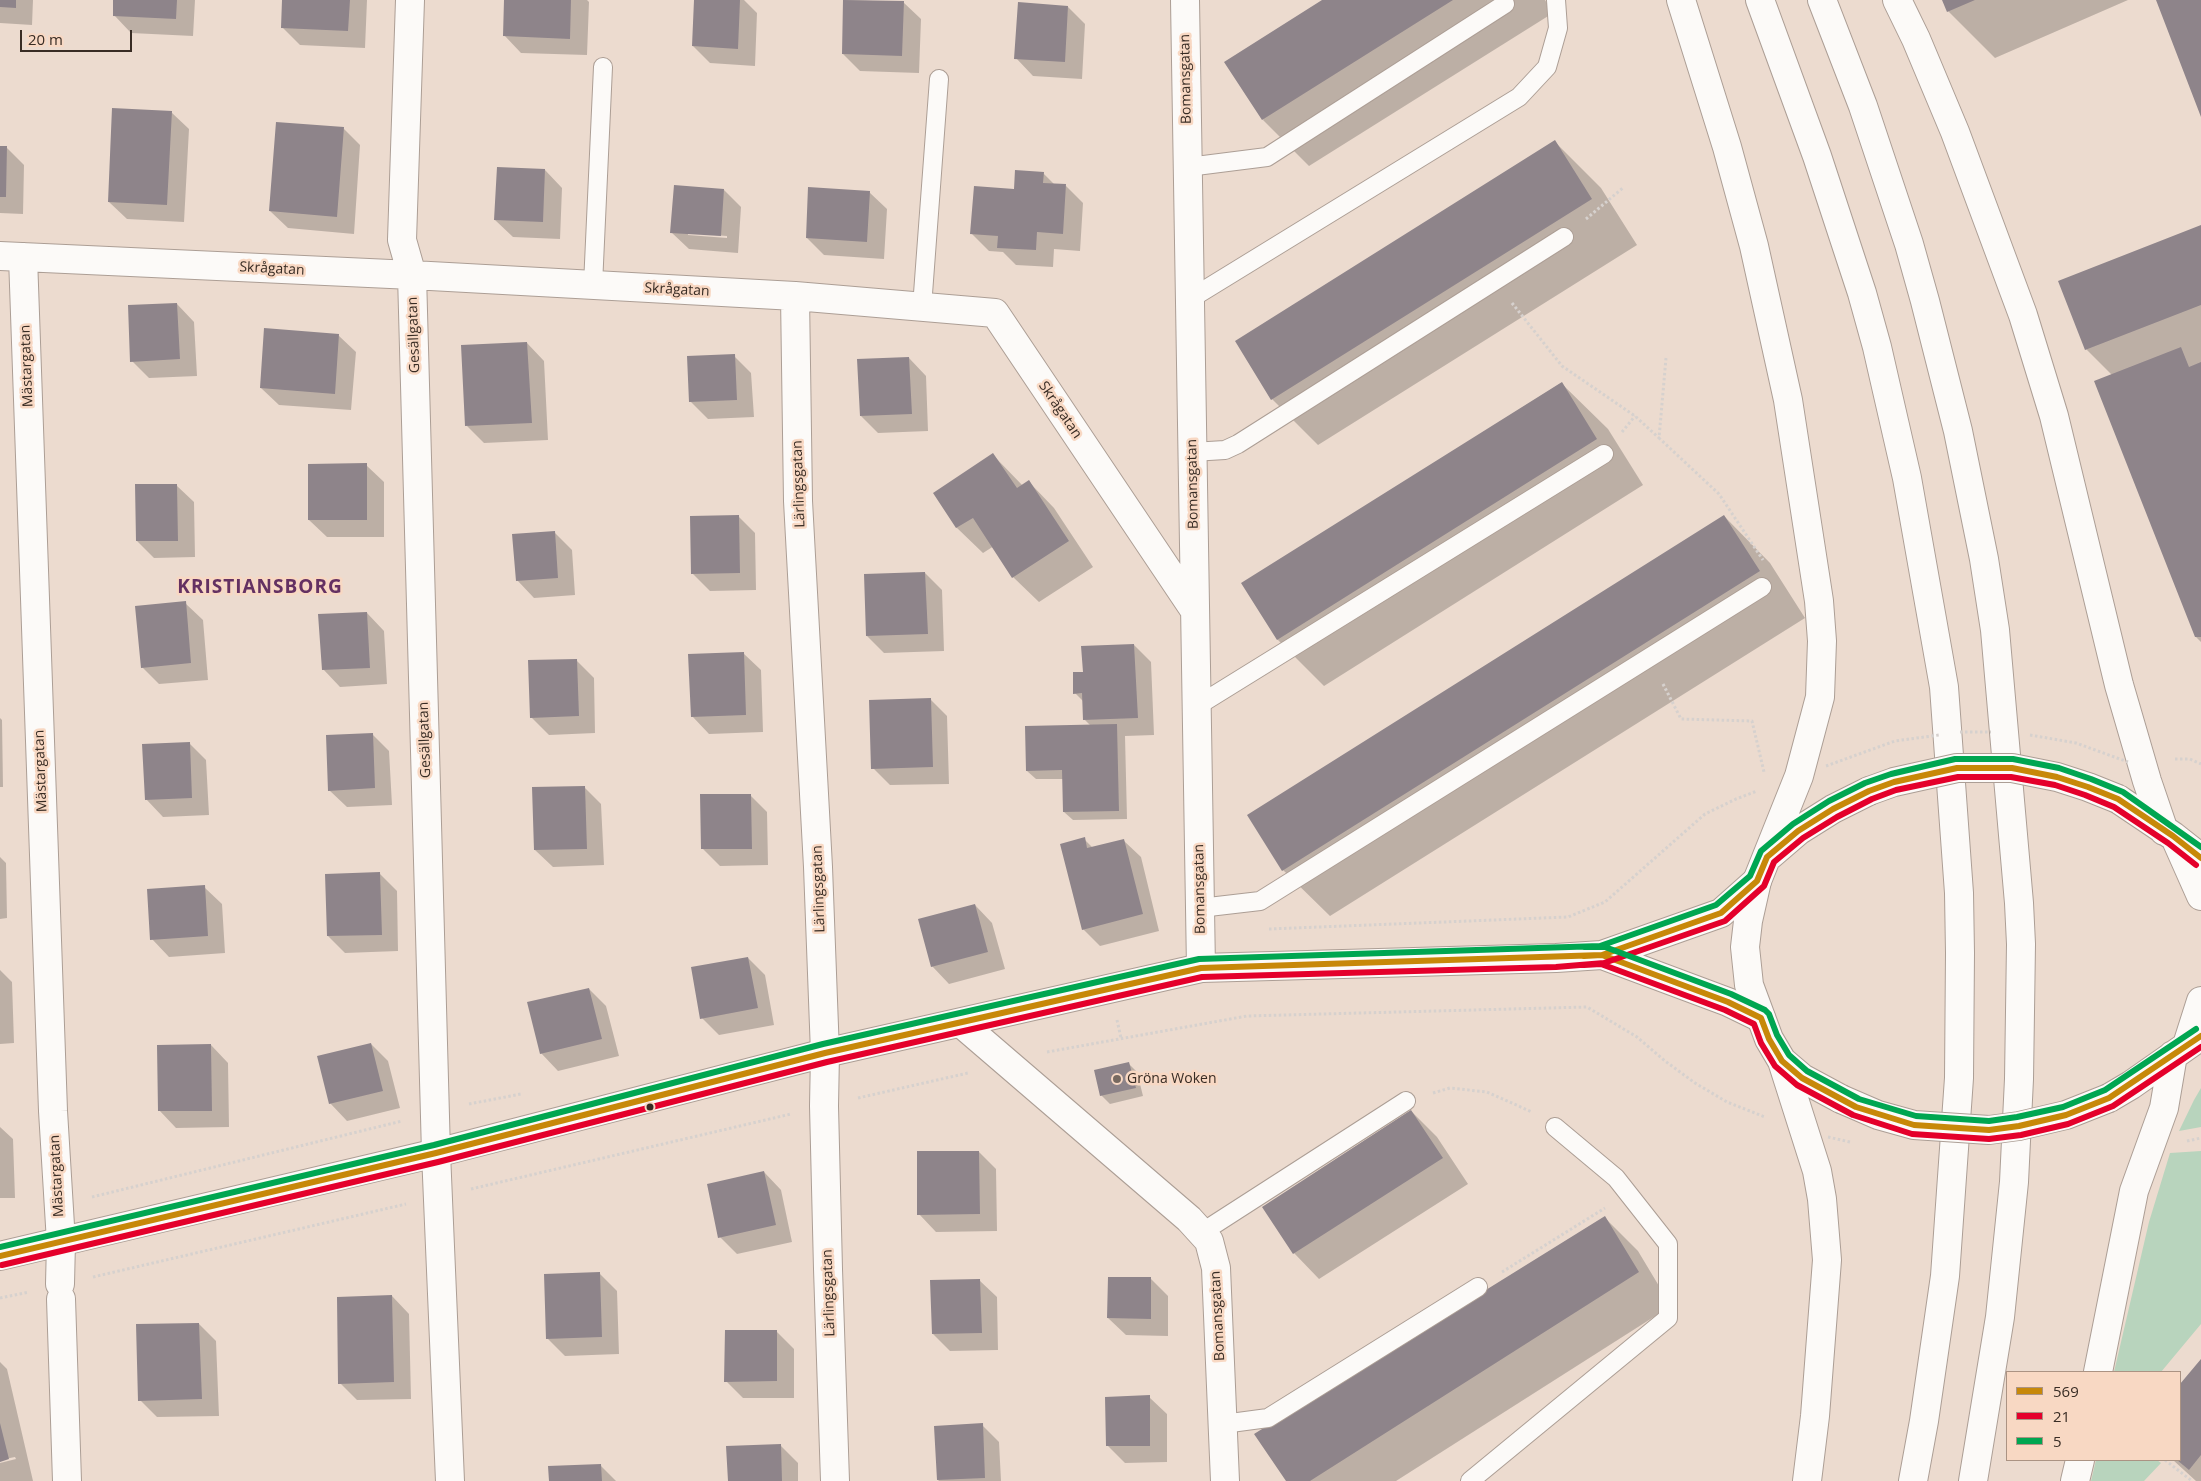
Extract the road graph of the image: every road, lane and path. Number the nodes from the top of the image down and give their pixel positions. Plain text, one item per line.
1 (410, 0) edge
2 (1556, 0) edge
3 (1682, 0) edge
4 (1760, 0) edge
5 (1822, 0) edge
6 (1896, 0) edge
7 (1190, 3) edge
8 (1505, 4) dead end
9 (603, 68) dead end
10 (939, 79) dead end
11 (1188, 167) junction
12 (1624, 187) dead end
13 (1564, 236) joint
14 (12, 257) edge
15 (412, 275) junction
16 (1495, 280) junction
17 (593, 285) junction
18 (795, 296) junction
19 (1190, 300) junction
20 (922, 307) junction
21 (1666, 358) dead end
22 (1659, 438) junction
23 (1192, 452) junction
24 (1604, 454) dead end
25 (1762, 587) joint
26 (1195, 611) junction
27 (1649, 658) junction
28 (1196, 706) junction
29 (1826, 766) dead end
30 (1799, 776) junction
31 (1767, 787) junction
32 (2169, 833) junction
33 (2201, 858) edge
34 (1762, 869) junction
35 (2201, 896) edge
36 (1200, 908) junction
37 (1260, 930) dead end
38 (1602, 954) junction
39 (1201, 968) junction
40 (2201, 1001) edge
41 (1761, 1018) junction
42 (962, 1024) junction
43 (2187, 1045) edge
44 (1051, 1051) dead end
45 (825, 1053) junction
46 (1782, 1061) junction
47 (967, 1073) dead end
48 (853, 1100) dead end
49 (1406, 1100) joint
50 (795, 1113) dead end
51 (405, 1120) dead end
52 (1555, 1127) joint
53 (1817, 1134) junction
54 (436, 1153) junction
55 (462, 1191) dead end
56 (1628, 1193) junction
57 (96, 1196) dead end
58 (415, 1202) dead end
59 (1201, 1234) junction
60 (61, 1242) junction
61 (0, 1256) edge
62 (1478, 1287) joint
63 (61, 1291) junction
64 (0, 1298) edge
65 (2098, 1371) edge
66 (1224, 1424) junction
67 (2080, 1461) edge
68 (2166, 1461) edge
69 (67, 1481) edge
70 (450, 1481) edge
71 (835, 1481) edge
72 (1225, 1481) edge
73 (1470, 1481) edge
74 (1807, 1481) edge
75 (1913, 1481) edge
76 (1974, 1481) edge
77 (2075, 1481) edge
78 (2192, 1481) edge

1 - 15 main road, Gesällgatan
2 - 19 lane
3 - 30 main road
4 - 75 main road
5 - 76 main road
6 - 32 main road
7 - 11 main road, Bomansgatan
8 - 11 lane
9 - 17 lane
10 - 20 lane
11 - 19 main road, Bomansgatan
12 - 13 path
13 - 16 lane
14 - 15 main road, Skrågatan
14 - 60 main road, Mästargatan
15 - 17 main road, Skrågatan
15 - 54 main road, Gesällgatan
16 - 22 path
16 - 23 lane
17 - 18 main road, Skrågatan
18 - 20 main road, Skrågatan
18 - 45 main road, Lärlingsgatan
19 - 23 main road, Bomansgatan
20 - 26 main road, Skrågatan
21 - 22 path
22 - 25 path
23 - 26 main road, Bomansgatan
24 - 28 lane
25 - 27 lane
26 - 28 main road, Bomansgatan
27 - 31 path
27 - 36 lane
28 - 36 main road, Bomansgatan
29 - 30 path
30 - 31 path
30 - 34 main road
31 - 37 path
32 - 33 main road
32 - 34 main road, bridge
32 - 35 main road
34 - 38 main road
34 - 41 main road
36 - 39 main road, Bomansgatan
38 - 39 main road
38 - 41 main road
39 - 42 main road
40 - 43 main road
41 - 46 main road
42 - 45 main road
42 - 59 main road, Bomansgatan
43 - 46 main road, bridge
43 - 65 main road
44 - 53 path
45 - 54 main road
45 - 71 main road, Lärlingsgatan
46 - 53 main road
47 - 48 path
49 - 52 path
49 - 59 lane
50 - 55 path
51 - 57 path
52 - 56 lane
53 - 74 main road
54 - 60 main road
54 - 70 main road, Gesällgatan
56 - 62 path
56 - 73 lane
58 - 63 path
59 - 66 main road, Bomansgatan
60 - 61 main road
60 - 63 main road, Mästargatan
62 - 66 lane
63 - 64 path
63 - 69 main road, Mästargatan
66 - 72 main road, Bomansgatan
67 - 77 main road
68 - 78 path

